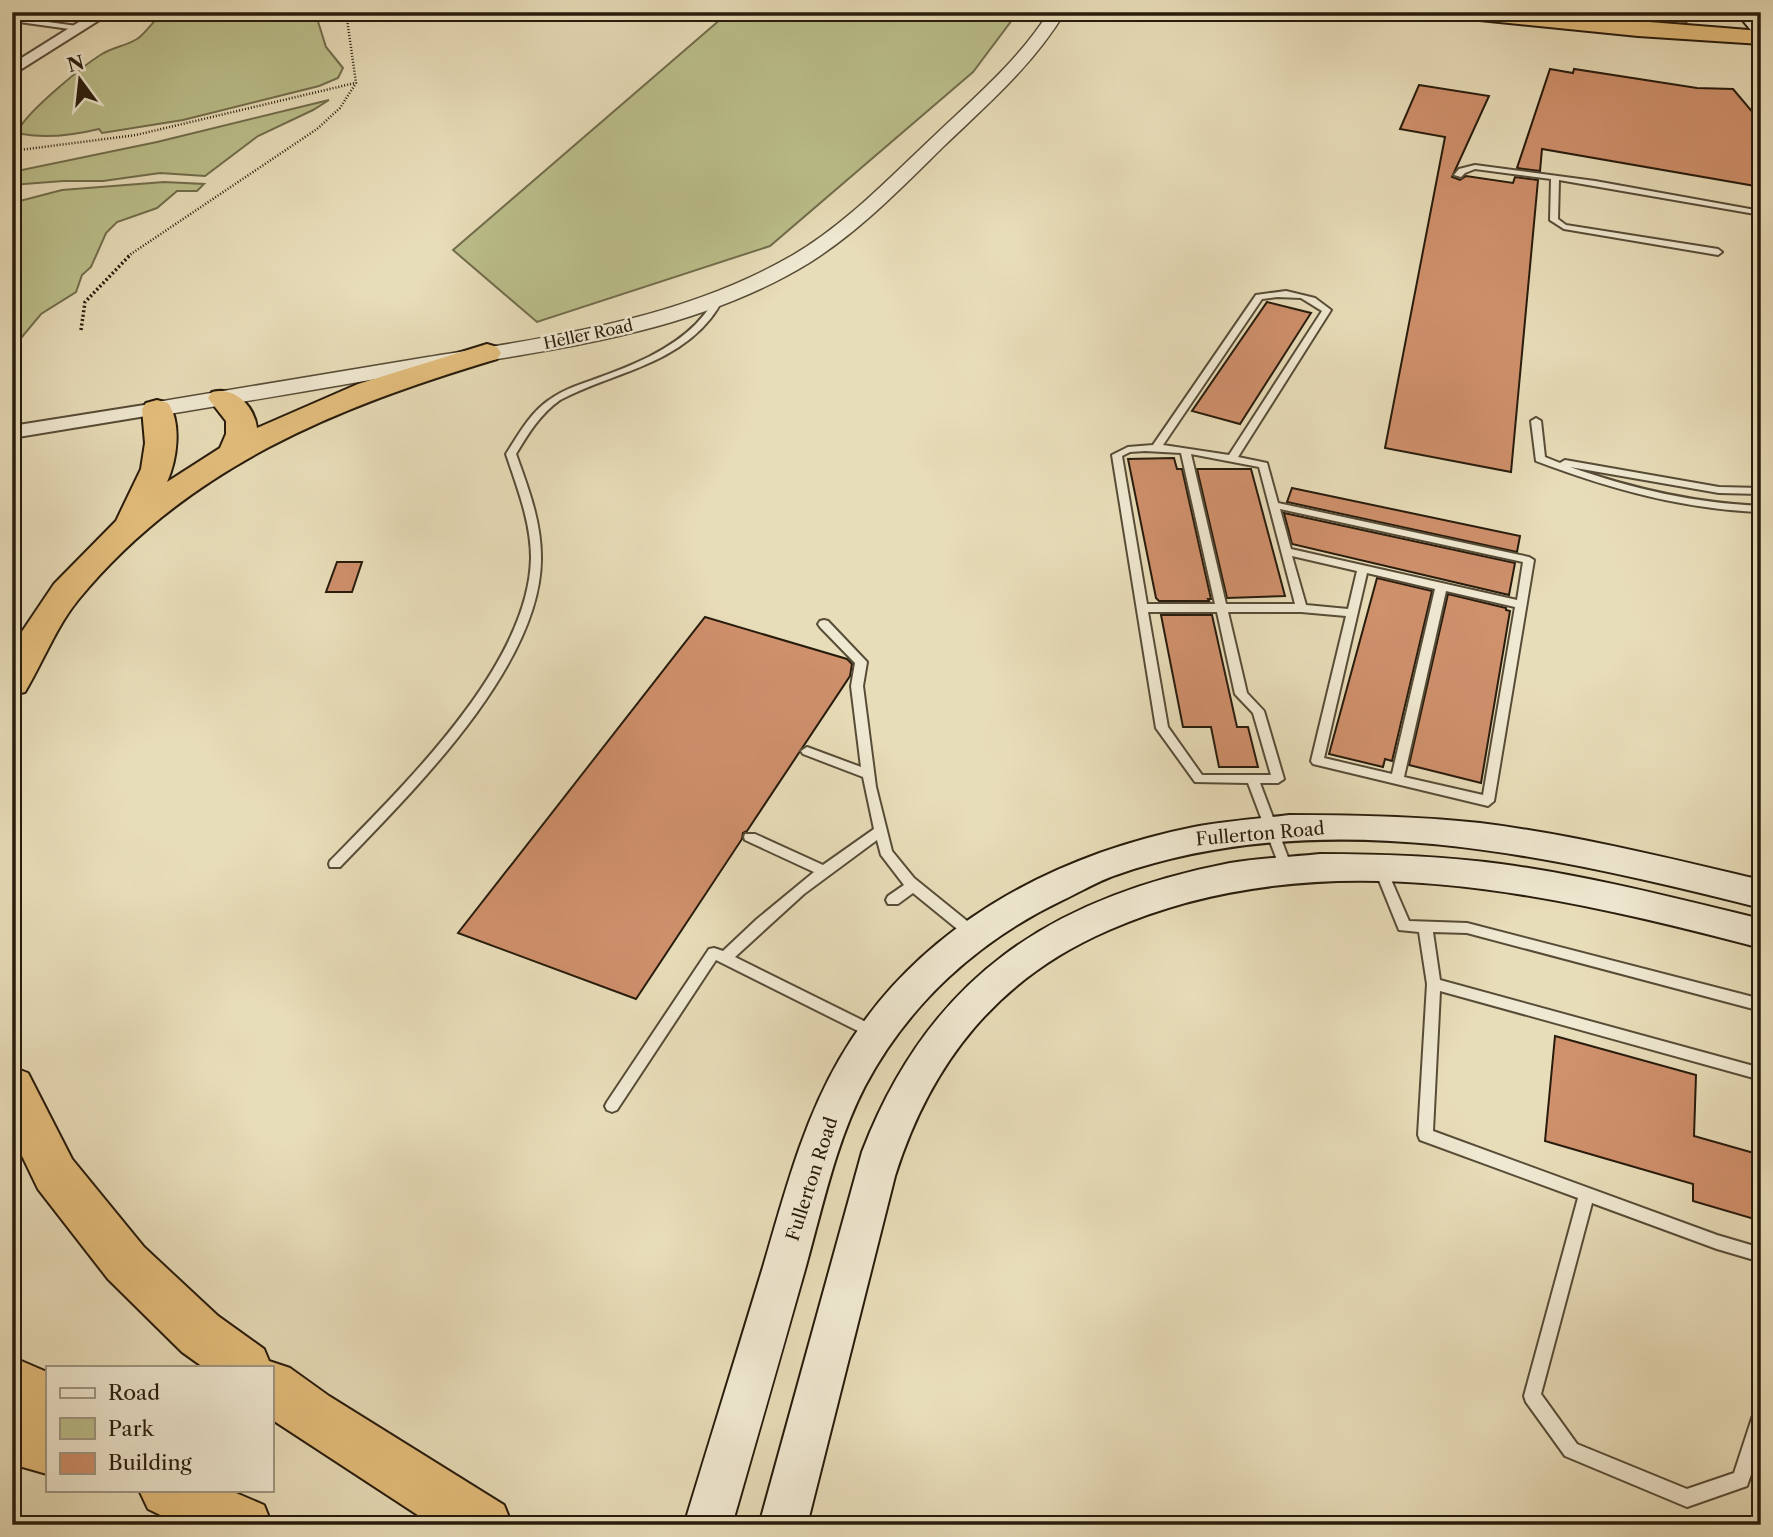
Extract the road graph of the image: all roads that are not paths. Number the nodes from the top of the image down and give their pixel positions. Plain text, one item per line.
1 (105, 12) edge
2 (1057, 12) edge
3 (1460, 12) edge
4 (1595, 12) edge
5 (1682, 12) edge
6 (1745, 12) edge
7 (12, 19) edge
8 (77, 28) junction
9 (1761, 30) edge
10 (1761, 38) edge
11 (12, 71) edge
12 (1458, 175) dead end
13 (1555, 177) junction
14 (1761, 213) edge
15 (1718, 251) dead end
16 (717, 300) junction
17 (487, 353) junction
18 (223, 398) junction
19 (158, 409) junction
20 (1536, 421) dead end
21 (12, 432) edge
22 (1155, 449) junction
23 (234, 450) junction
24 (1185, 450) junction
25 (1231, 459) junction
26 (1540, 459) junction
27 (1761, 491) edge
28 (1273, 505) junction
29 (1761, 509) edge
30 (128, 529) junction
31 (1286, 551) junction
32 (1363, 568) junction
33 (1441, 587) junction
34 (1521, 605) junction
35 (1301, 607) junction
36 (1143, 608) junction
37 (1222, 609) junction
38 (1352, 613) junction
39 (824, 624) dead end
40 (12, 683) edge
41 (807, 751) dead end
42 (868, 774) junction
43 (1397, 780) junction
44 (1253, 781) junction
45 (1271, 829) junction
46 (881, 831) junction
47 (750, 837) dead end
48 (335, 864) dead end
49 (1286, 868) junction
50 (1380, 868) junction
51 (822, 871) junction
52 (913, 886) junction
53 (1761, 894) edge
54 (893, 900) dead end
55 (1424, 927) junction
56 (972, 933) junction
57 (1761, 934) edge
58 (725, 958) junction
59 (1434, 984) junction
60 (1761, 1005) edge
61 (876, 1033) junction
62 (1761, 1074) edge
63 (12, 1087) edge
64 (612, 1106) dead end
65 (1587, 1194) junction
66 (1761, 1255) edge
67 (245, 1366) edge
68 (12, 1383) edge
69 (273, 1387) edge
70 (46, 1398) edge
71 (1761, 1418) edge
72 (12, 1437) edge
73 (46, 1447) edge
74 (171, 1492) edge
75 (210, 1492) edge
76 (244, 1525) edge
77 (256, 1525) edge
78 (484, 1525) edge
79 (708, 1525) edge
80 (783, 1525) edge

1 - 8 street
2 - 16 street, Heller Road
3 - 10 highway
4 - 5 lane
6 - 9 main road
7 - 8 lane
8 - 11 street
12 - 13 lane
13 - 14 lane
13 - 15 lane
16 - 17 street, Heller Road
16 - 48 lane
17 - 18 street, Heller Road
17 - 23 highway
18 - 19 street, Heller Road
18 - 23 highway
19 - 21 street, Heller Road
19 - 30 highway
20 - 26 lane
22 - 24 lane
22 - 25 lane
22 - 36 lane
23 - 30 highway
24 - 25 lane
24 - 37 lane
25 - 28 lane
26 - 27 lane
26 - 29 lane
28 - 31 lane
28 - 34 lane
30 - 40 highway
31 - 32 lane
31 - 35 lane
32 - 33 lane
32 - 38 lane
33 - 34 lane
33 - 43 lane
34 - 43 lane
35 - 37 lane
35 - 38 lane
36 - 37 lane
36 - 44 lane
37 - 44 lane
38 - 43 lane
39 - 42 lane
41 - 42 lane
42 - 46 lane
44 - 45 lane
45 - 49 lane
45 - 53 main road, Fullerton Road
45 - 56 main road, Fullerton Road
46 - 51 lane
46 - 52 lane
47 - 51 lane
49 - 50 main road, Fullerton Road
49 - 80 main road, Fullerton Road
50 - 55 lane
50 - 57 main road, Fullerton Road
51 - 58 lane
52 - 54 lane
52 - 56 lane
55 - 59 lane
55 - 60 lane
56 - 61 main road, Fullerton Road
58 - 61 lane
58 - 64 lane
59 - 62 lane
59 - 65 lane
61 - 79 main road, Fullerton Road
63 - 67 highway
65 - 66 lane
65 - 71 lane
68 - 70 highway
69 - 78 highway
72 - 73 highway
74 - 76 highway
75 - 77 highway

